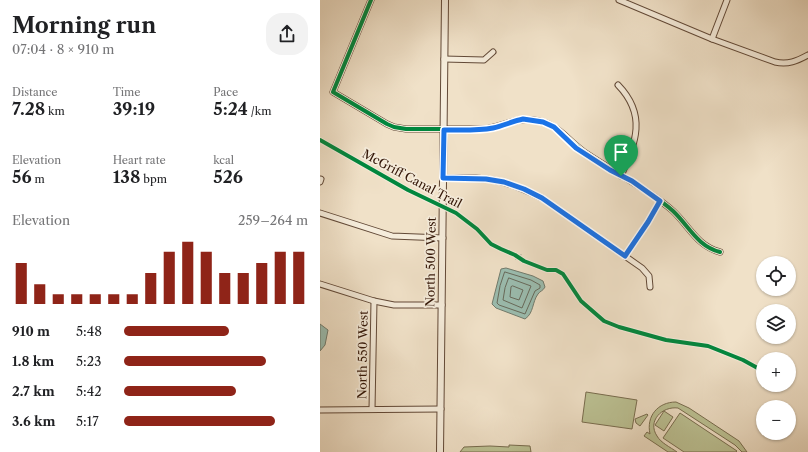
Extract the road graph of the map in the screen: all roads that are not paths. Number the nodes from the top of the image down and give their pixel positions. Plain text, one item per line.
1 (371, 0) edge
2 (445, 0) edge
3 (619, 0) edge
4 (726, 0) edge
5 (628, 2) edge
6 (712, 40) junction
7 (493, 52) dead end
8 (808, 56) edge
9 (444, 59) junction
10 (618, 85) dead end
11 (444, 130) junction
12 (621, 176) junction
13 (443, 178) junction
14 (660, 201) junction
15 (320, 213) edge
16 (442, 238) junction
17 (720, 252) dead end
18 (625, 256) junction
19 (320, 284) edge
20 (650, 287) dead end
21 (374, 301) junction
22 (442, 305) junction
23 (372, 409) junction
24 (441, 409) junction
25 (320, 410) edge
26 (440, 452) edge

1 - 11 street
2 - 9 street, North 500 West
3 - 5 street
4 - 6 street
5 - 6 street
6 - 8 street
7 - 9 street
9 - 11 street, North 500 West
10 - 12 street
11 - 12 street
11 - 13 street, North 500 West
12 - 14 street
13 - 16 street, North 500 West
13 - 18 street
14 - 17 street
14 - 18 street
15 - 16 street
16 - 22 street, North 500 West
18 - 20 street
19 - 21 street
21 - 22 street
21 - 23 street, North 550 West
22 - 24 street, North 500 West
23 - 24 street
23 - 25 street
24 - 26 street, North 500 West

